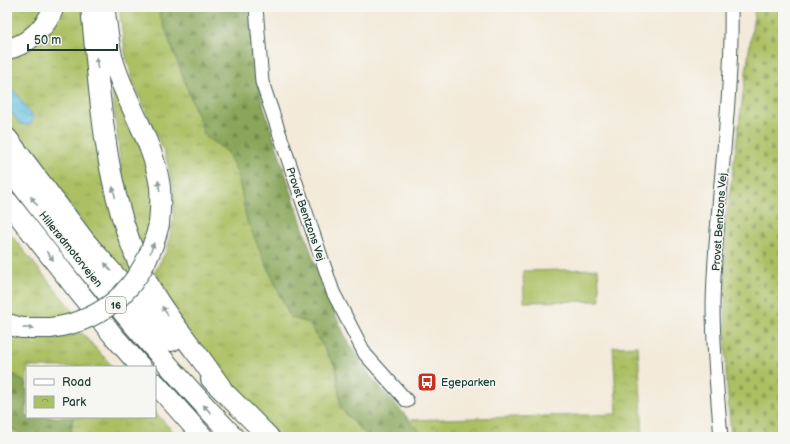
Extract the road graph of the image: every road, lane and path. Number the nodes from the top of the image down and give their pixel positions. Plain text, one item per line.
1 (54, 7) edge
2 (91, 7) edge
3 (104, 7) edge
4 (256, 7) edge
5 (731, 7) edge
6 (7, 49) edge
7 (7, 138) edge
8 (7, 166) edge
9 (7, 201) edge
10 (7, 207) edge
11 (25, 226) junction
12 (7, 324) edge
13 (140, 366) edge
14 (156, 384) edge
15 (221, 387) junction
16 (407, 401) dead end
17 (182, 414) junction
18 (196, 437) edge
19 (203, 437) edge
20 (234, 437) edge
21 (269, 437) edge
22 (721, 437) edge

1 - 6 highway
15 -> 2 highway
12 -> 3 highway, bridge
4 - 16 street, Provst Bentzons Vej
5 - 22 street, Provst Bentzons Vej
15 -> 7 highway
20 -> 8 highway, Hillerødmotorvejen / 16
9 - 11 highway, Hillerødmotorvejen / 16
10 - 11 highway
11 -> 13 highway, Hillerødmotorvejen / 16
14 - 17 highway
15 - 21 highway
17 - 18 highway
17 - 19 highway

